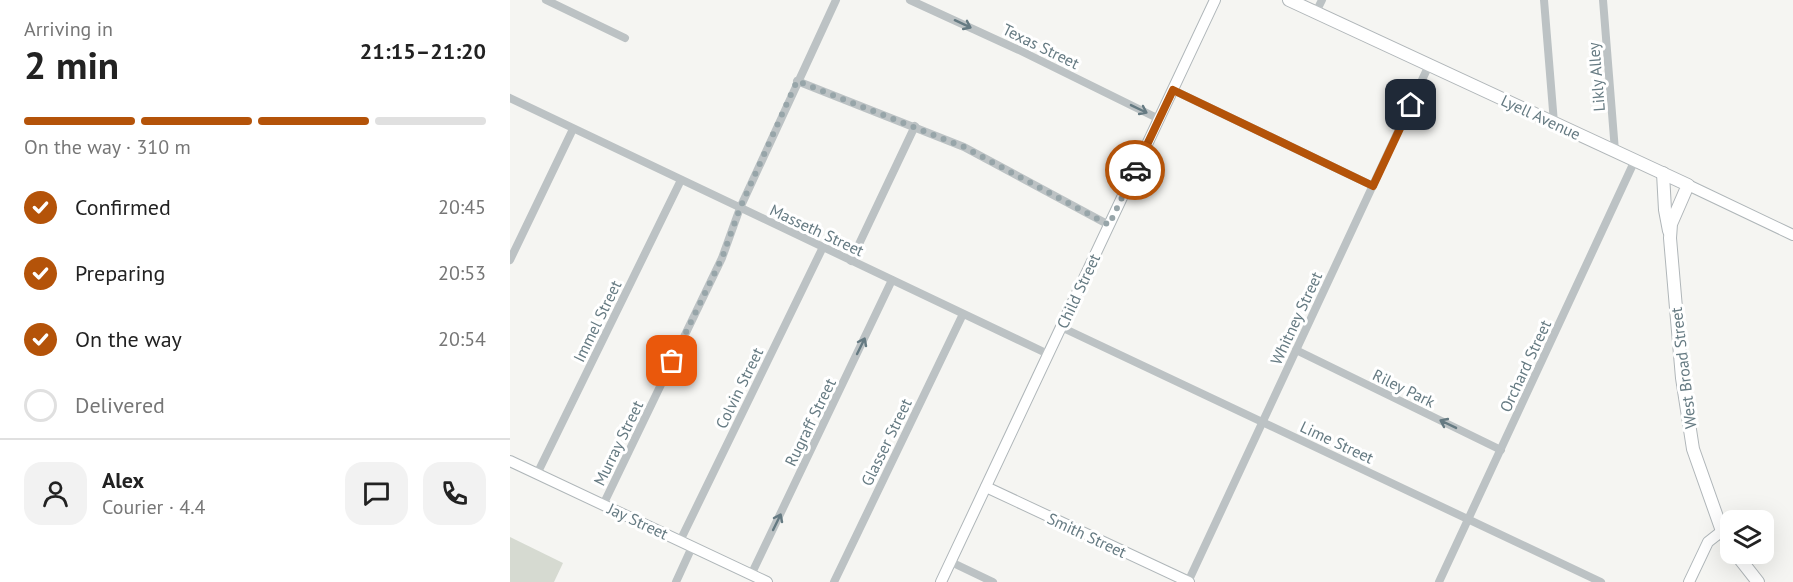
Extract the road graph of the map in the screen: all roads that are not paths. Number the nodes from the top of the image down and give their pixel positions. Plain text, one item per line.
1 (546, 0) edge
2 (836, 0) edge
3 (910, 0) edge
4 (1215, 0) edge
5 (1289, 0) edge
6 (1322, 0) edge
7 (1544, 0) edge
8 (1603, 0) edge
9 (1316, 12) junction
10 (625, 38) dead end
11 (1429, 65) junction
12 (797, 81) junction
13 (1173, 90) junction
14 (510, 99) edge
15 (1159, 118) junction
16 (1554, 123) junction
17 (915, 126) junction
18 (573, 129) junction
19 (1615, 151) junction
20 (1635, 160) junction
21 (1662, 173) junction
22 (681, 180) junction
23 (1688, 185) junction
24 (1373, 186) junction
25 (740, 208) junction
26 (1109, 225) junction
27 (1793, 235) edge
28 (1670, 238) junction
29 (823, 247) junction
30 (510, 260) edge
31 (851, 261) junction
32 (892, 280) junction
33 (963, 314) junction
34 (1061, 327) junction
35 (1296, 350) junction
36 (1048, 354) junction
37 (1262, 422) junction
38 (1501, 450) junction
39 (510, 461) edge
40 (537, 474) junction
41 (986, 487) junction
42 (603, 505) junction
43 (1468, 519) junction
44 (1720, 525) edge
45 (1720, 533) edge
46 (680, 541) junction
47 (692, 547) junction
48 (951, 562) junction
49 (1744, 564) edge
50 (752, 575) junction
51 (676, 582) edge
52 (767, 582) edge
53 (834, 582) edge
54 (941, 582) edge
55 (993, 582) edge
56 (1188, 582) edge
57 (1439, 582) edge
58 (1601, 582) edge
59 (1689, 582) edge
60 (1758, 582) edge

1 - 10 street
2 - 12 street, Murray Street
3 -> 15 street, Texas Street
4 - 13 street, Child Street
5 - 9 main road, Lyell Avenue
6 - 9 street
7 - 16 street
8 - 19 street, Likly Alley
9 - 11 main road, Lyell Avenue
11 - 16 main road, Lyell Avenue
11 - 24 street, Whitney Street
12 - 17 street
12 - 25 street, Murray Street
13 - 15 street, Child Street
13 - 24 street
14 - 18 street, Masseth Street
15 - 26 street, Child Street
16 - 19 main road, Lyell Avenue
17 - 26 street
17 - 31 street
18 - 22 street, Masseth Street
18 - 30 street
19 - 20 main road, Lyell Avenue
20 - 21 main road, Lyell Avenue
20 - 38 street, Orchard Street
21 - 23 main road, Lyell Avenue
21 - 28 main road
22 - 25 street, Masseth Street
22 - 40 street, Immel Street
23 - 27 street, Lyell Avenue
23 - 28 main road, West Broad Street
24 - 35 street, Whitney Street
25 - 29 street, Masseth Street
25 - 42 street, Murray Street
26 - 34 street, Child Street
28 - 44 main road, West Broad Street
29 - 31 street, Masseth Street
29 - 46 street, Colvin Street
31 - 32 street, Masseth Street
32 - 33 street, Masseth Street
50 -> 32 street, Rugraff Street
33 - 36 street, Masseth Street
33 - 53 street, Glasser Street
34 - 36 street, Child Street
34 - 37 street, Lime Street
35 - 37 street, Whitney Street
38 -> 35 street, Riley Park
36 - 41 street, Child Street
37 - 43 street, Lime Street
37 - 56 street, Whitney Street
38 - 43 street, Orchard Street
39 - 40 street, Jay Street
40 - 42 street, Jay Street
41 - 48 street, Child Street
41 - 56 street, Smith Street
42 - 46 street, Jay Street
43 - 57 street, Orchard Street
43 - 58 street, Lime Street
45 - 59 street
46 - 47 street, Jay Street
47 - 50 street, Jay Street
47 - 51 street
48 - 54 street, Child Street
48 - 55 street
49 - 60 main road
50 - 52 street, Jay Street

